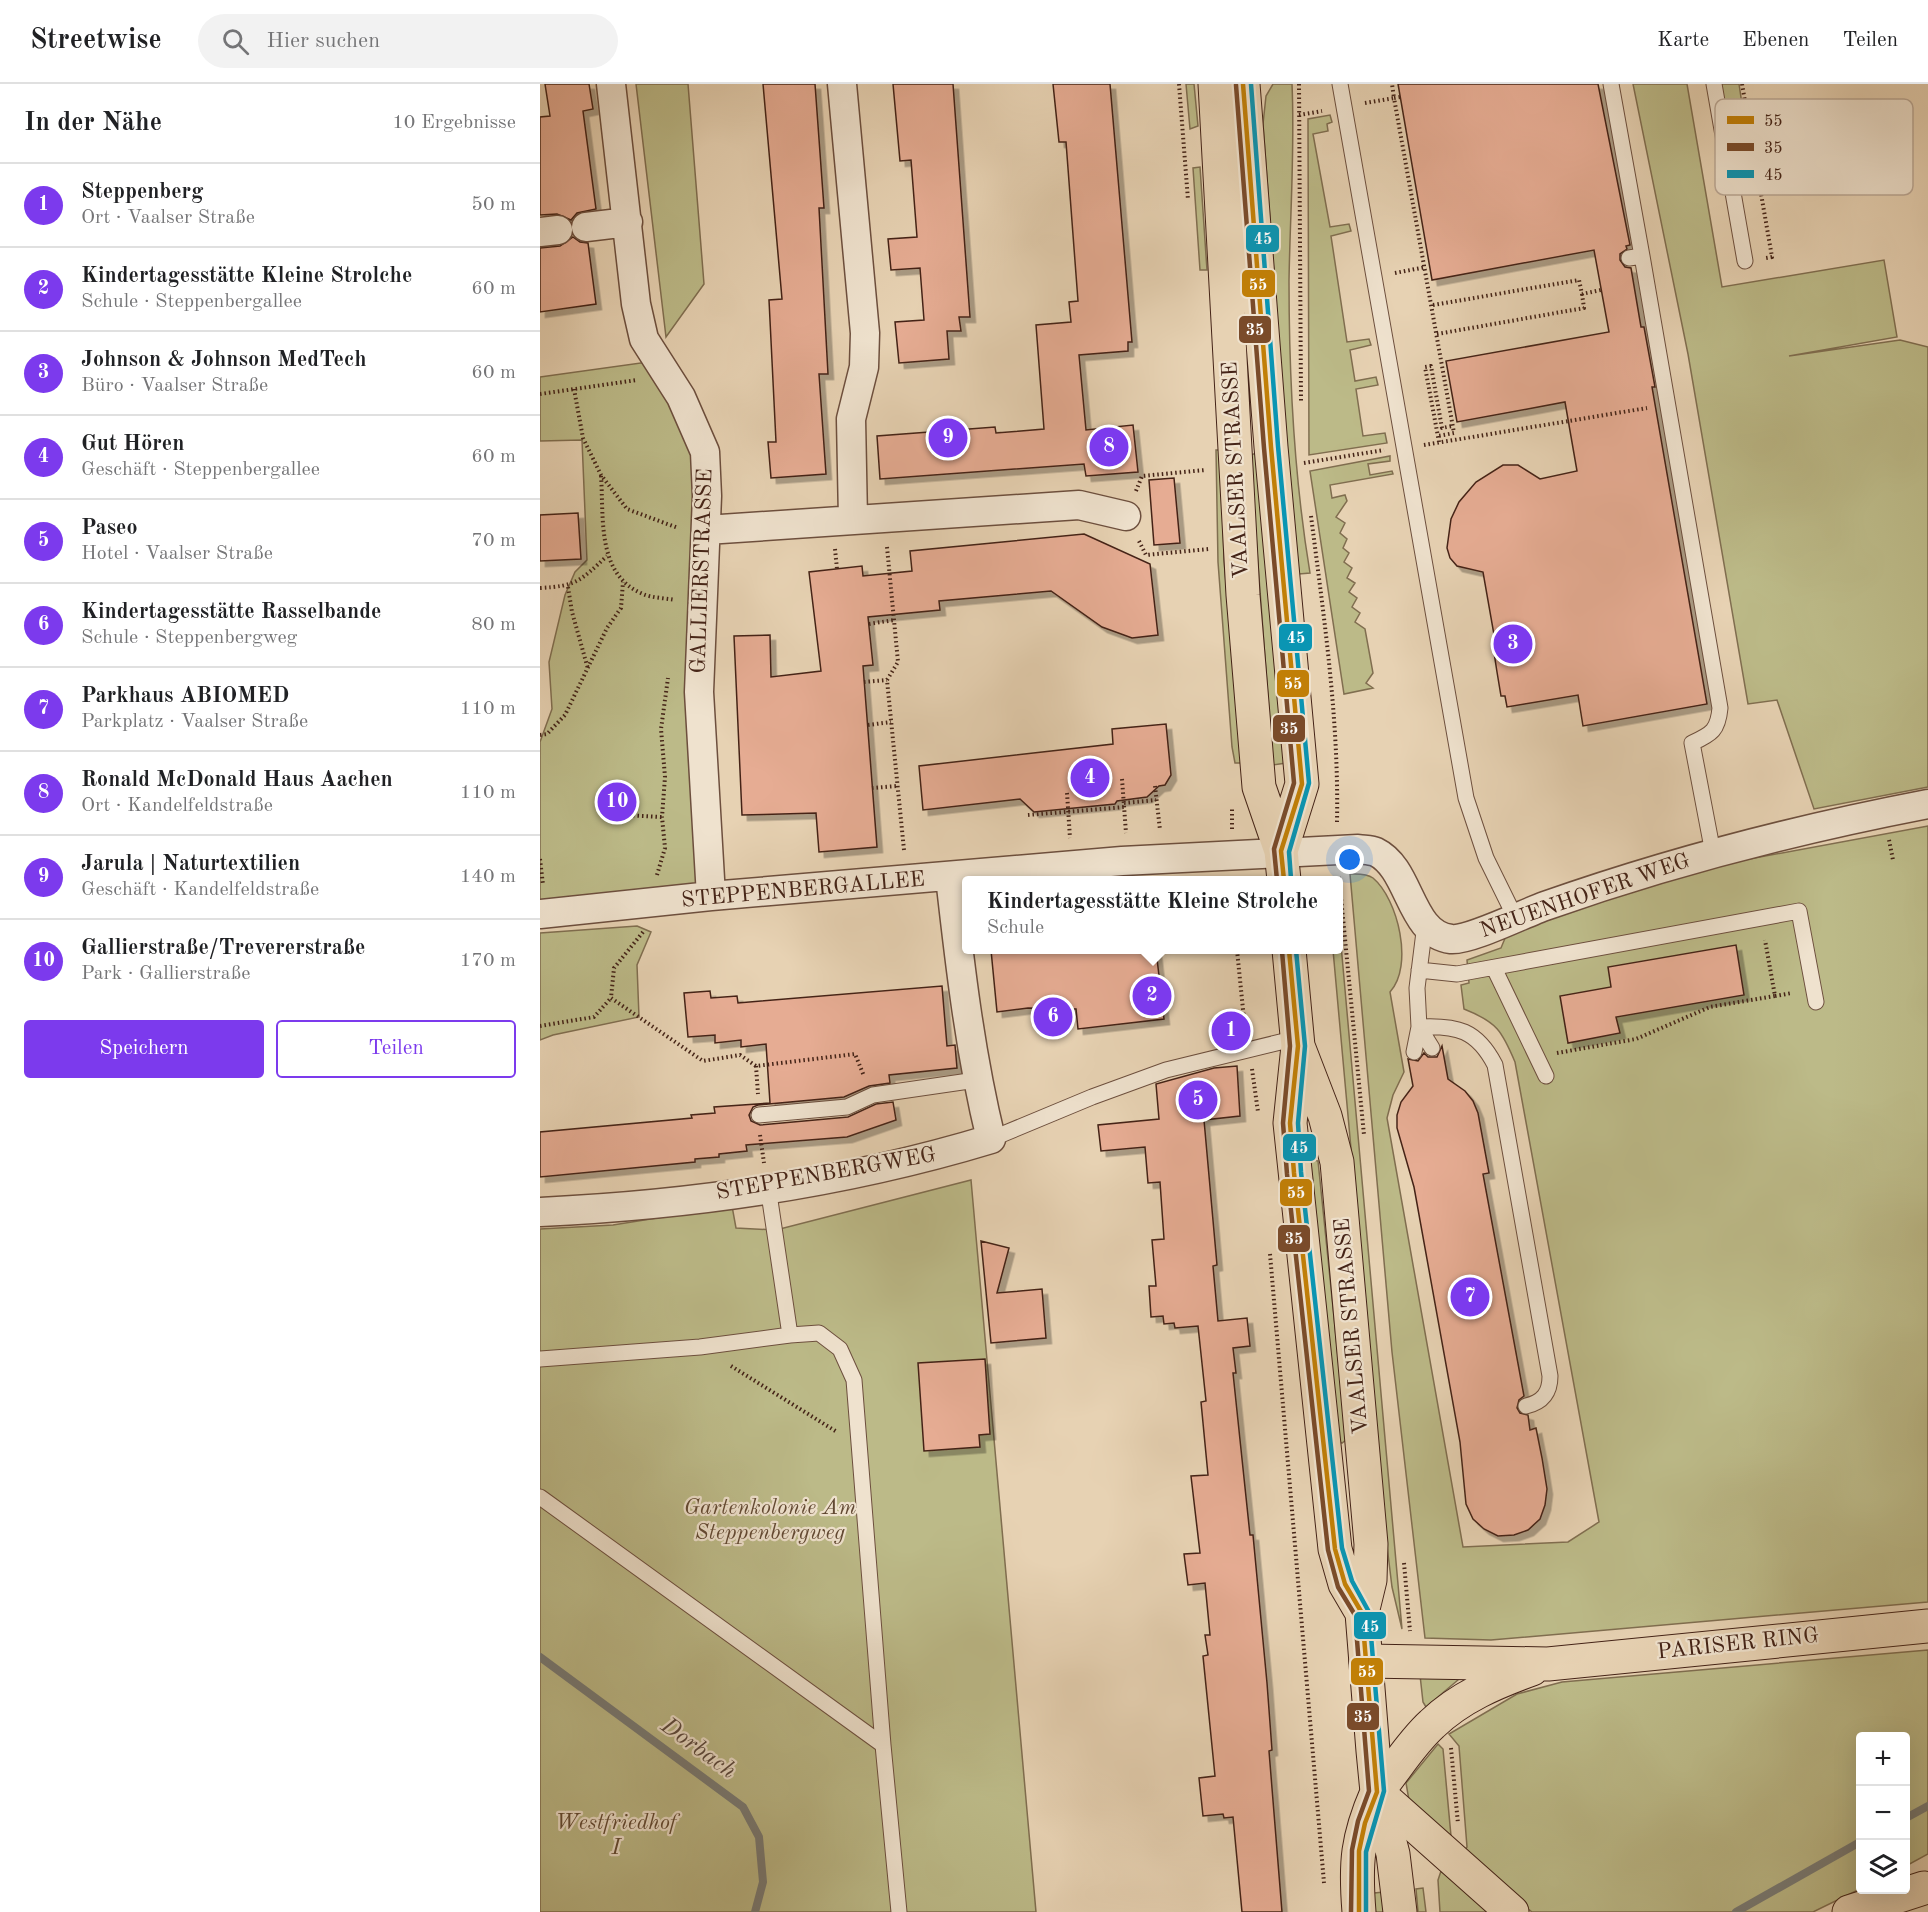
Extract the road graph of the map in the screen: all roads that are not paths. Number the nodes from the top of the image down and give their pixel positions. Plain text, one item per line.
1 (611, 84) edge
2 (843, 84) edge
3 (1215, 84) edge
4 (1340, 84) edge
5 (1611, 84) edge
6 (1714, 84) edge
7 (1248, 90) edge
8 (1717, 99) edge
9 (1733, 195) edge
10 (628, 222) junction
11 (586, 227) dead end
12 (1745, 261) dead end
13 (1126, 516) road end
14 (853, 519) junction
15 (706, 530) junction
16 (1928, 804) edge
17 (1713, 852) junction
18 (1283, 866) edge
19 (950, 877) junction
20 (711, 896) junction
21 (541, 902) edge
22 (1515, 917) junction
23 (1425, 924) junction
24 (1289, 954) edge
25 (1494, 968) junction
26 (1419, 970) junction
27 (1816, 1002) dead end
28 (1419, 1027) junction
29 (1298, 1042) junction
30 (1432, 1048) dead end
31 (1414, 1052) dead end
32 (1546, 1076) dead end
33 (976, 1080) junction
34 (759, 1115) dead end
35 (991, 1139) junction
36 (768, 1187) junction
37 (540, 1212) edge
38 (790, 1335) junction
39 (540, 1359) edge
40 (1526, 1406) dead end
41 (540, 1497) edge
42 (1362, 1612) junction
43 (1928, 1626) edge
44 (1366, 1661) junction
45 (1548, 1664) junction
46 (883, 1745) junction
47 (1377, 1792) junction
48 (1926, 1887) edge
49 (899, 1912) edge
50 (1359, 1912) edge
51 (1400, 1912) edge
52 (1512, 1912) edge
53 (1849, 1912) edge
54 (1886, 1912) edge

1 - 10 street, GALLIERSTRASSE
2 - 14 street
3 - 18 main road, VAALSER STRASSE
4 - 22 lane
5 - 17 lane
6 - 8 lane
7 - 18 main road, VAALSER STRASSE
9 - 12 lane
10 - 11 street
10 - 15 street, GALLIERSTRASSE
13 - 14 street
14 - 15 street
15 - 20 street, GALLIERSTRASSE
16 - 17 street, NEUENHOFER WEG
17 - 22 street, NEUENHOFER WEG
18 - 19 street, STEPPENBERGALLEE
18 - 23 street
19 - 20 street, STEPPENBERGALLEE
19 - 33 street
20 - 21 street, STEPPENBERGALLEE
22 - 23 street, NEUENHOFER WEG
23 - 26 lane
24 - 29 main road, VAALSER STRASSE
25 - 26 lane
25 - 27 lane
25 - 32 lane
26 - 28 lane
28 - 30 lane
28 - 31 lane
28 - 40 lane
29 - 35 lane
29 - 42 main road, VAALSER STRASSE
29 - 42 main road, VAALSER STRASSE
33 - 34 lane
33 - 35 street
35 - 36 street, STEPPENBERGWEG
36 - 37 street, STEPPENBERGWEG
36 - 38 lane
38 - 39 lane
38 - 46 lane
41 - 46 lane
42 - 44 main road, VAALSER STRASSE
43 - 45 main road, PARISER RING
44 - 45 main road
44 - 47 main road, VAALSER STRASSE
45 - 47 main road
46 - 49 lane
47 - 50 main road, VAALSER STRASSE
47 - 51 main road, VAALSER STRASSE
47 - 52 main road
48 - 53 main road
48 - 54 main road

